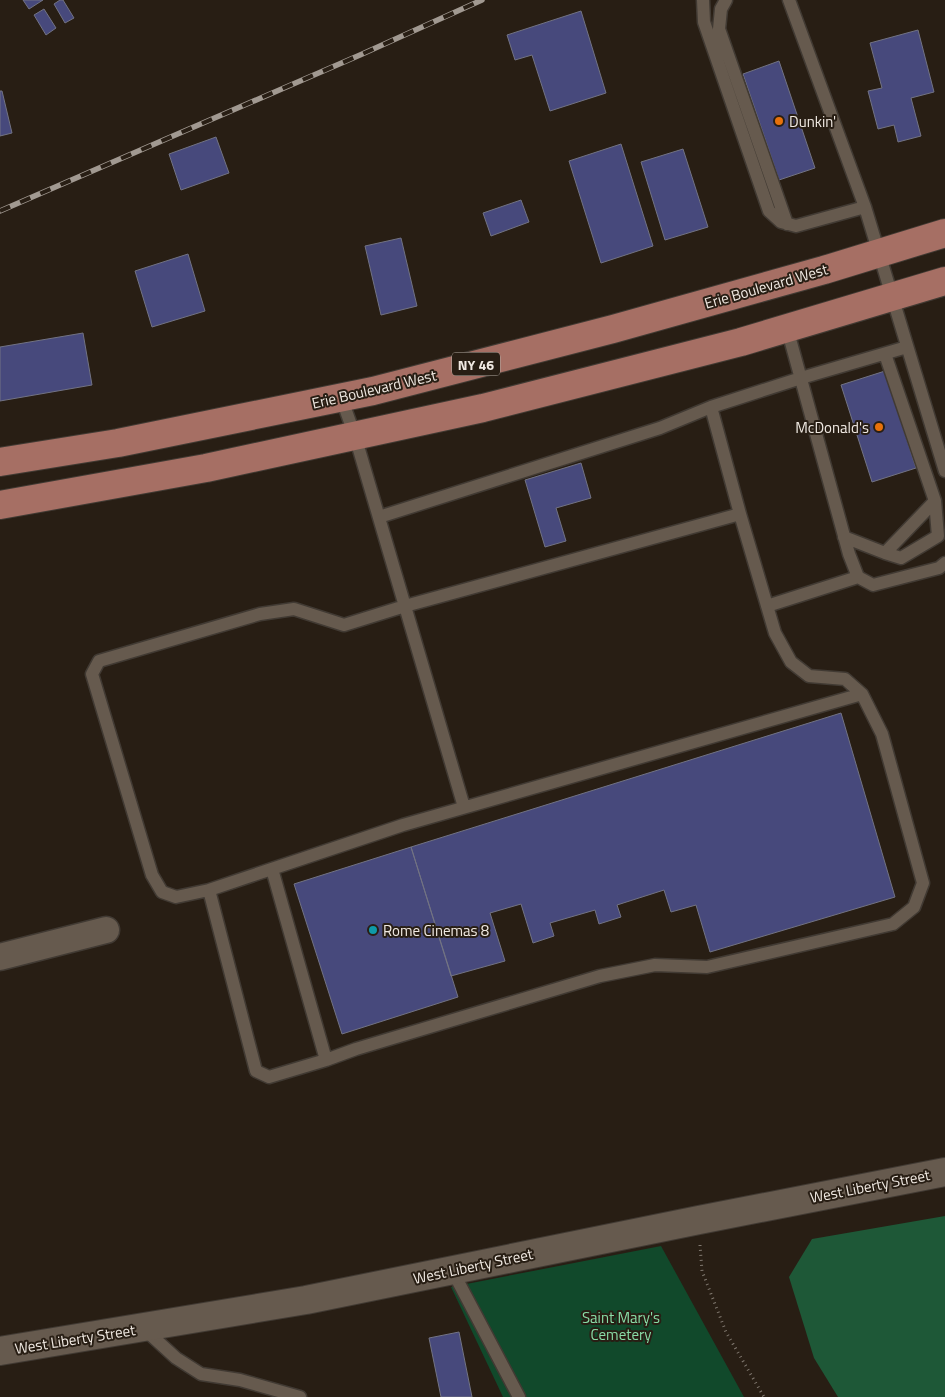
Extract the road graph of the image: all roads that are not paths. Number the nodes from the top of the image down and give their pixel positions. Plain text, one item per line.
1 (703, 0) edge
2 (726, 0) edge
3 (789, 0) edge
4 (864, 207) junction
5 (787, 224) junction
6 (945, 233) edge
7 (880, 253) junction
8 (945, 281) edge
9 (892, 297) junction
10 (786, 328) junction
11 (907, 348) junction
12 (885, 354) junction
13 (801, 378) junction
14 (341, 397) junction
15 (711, 407) junction
16 (355, 436) junction
17 (0, 462) edge
18 (945, 471) edge
19 (935, 501) junction
20 (0, 505) edge
21 (740, 514) junction
22 (379, 518) junction
23 (844, 537) junction
24 (885, 553) junction
25 (945, 563) edge
26 (858, 577) junction
27 (405, 606) junction
28 (767, 606) junction
29 (862, 694) junction
30 (464, 807) junction
31 (272, 869) junction
32 (209, 890) junction
33 (106, 930) dead end
34 (0, 958) edge
35 (326, 1060) junction
36 (945, 1172) edge
37 (452, 1270) junction
38 (142, 1328) junction
39 (0, 1351) edge
40 (300, 1397) edge
41 (518, 1397) edge

1 - 5 lane
2 - 5 lane
3 - 4 lane
4 - 5 lane
4 - 7 lane
6 - 7 main road, Erie Boulevard West / NY 46
7 - 9 lane
7 - 14 main road, Erie Boulevard West / NY 46
8 - 9 main road
9 - 10 main road
9 - 11 lane
10 - 13 lane
10 - 16 main road
11 - 12 lane
11 - 18 lane
12 - 13 lane
12 - 19 lane
13 - 15 lane
13 - 23 lane
14 - 16 lane
14 - 17 main road, Erie Boulevard West / NY 46
15 - 21 lane
15 - 22 lane
16 - 20 main road
16 - 22 lane
19 - 24 lane
19 - 24 lane
21 - 27 lane
21 - 28 lane
22 - 27 lane
23 - 24 lane
23 - 26 lane
25 - 26 lane
26 - 28 lane
27 - 30 lane
27 - 32 lane
28 - 29 lane
29 - 30 lane
29 - 35 lane
30 - 31 lane
31 - 32 lane
31 - 35 lane
32 - 35 lane
33 - 34 street
36 - 37 street, West Liberty Street
37 - 38 street, West Liberty Street
37 - 41 lane
38 - 39 street, West Liberty Street
38 - 40 lane

